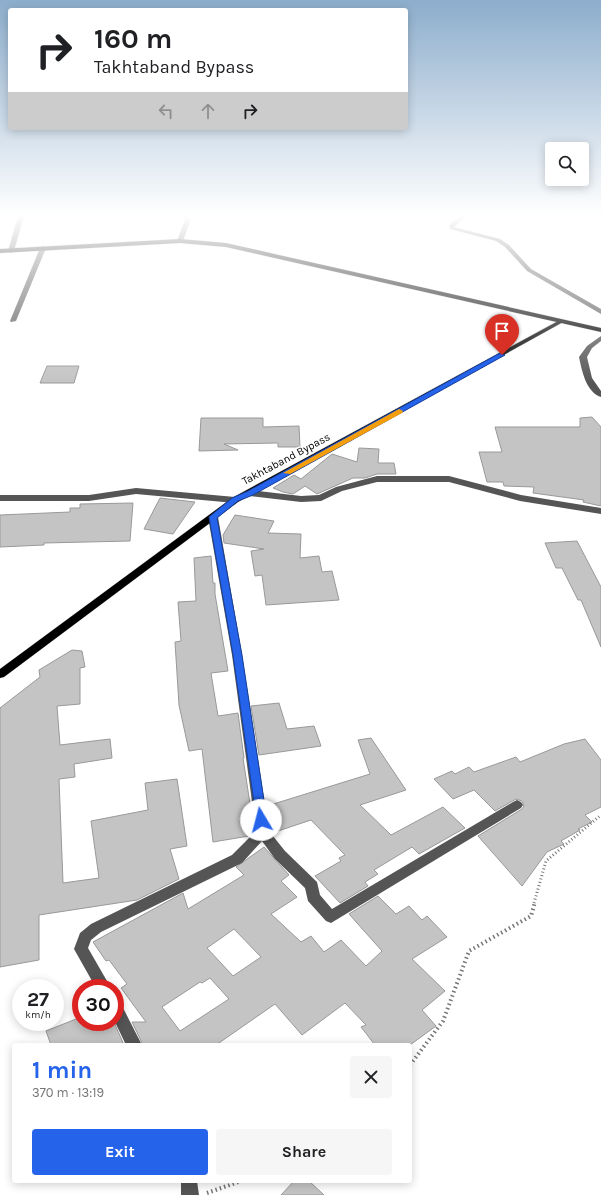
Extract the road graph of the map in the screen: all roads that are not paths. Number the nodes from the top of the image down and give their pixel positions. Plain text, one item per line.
1 (33, 272) edge
2 (346, 272) edge
3 (532, 272) edge
4 (601, 312) edge
5 (13, 321) dead end
6 (562, 321) junction
7 (601, 330) edge
8 (601, 338) edge
9 (601, 395) edge
10 (250, 493) junction
11 (0, 498) edge
12 (235, 500) junction
13 (601, 510) edge
14 (213, 517) junction
15 (0, 674) edge
16 (517, 805) dead end
17 (263, 832) junction
18 (99, 979) edge
19 (124, 1025) edge
20 (133, 1043) edge
21 (189, 1183) edge
22 (190, 1195) edge

1 - 5 street
2 - 6 highway
3 - 4 street
6 - 7 highway
6 - 10 main road, Takhtaband Bypass
8 - 9 street
10 - 12 main road, Takhtaband Bypass
10 - 13 street
11 - 12 street
12 - 14 main road, Takhtaband Bypass
14 - 15 main road, Takhtaband Bypass
14 - 17 street
16 - 17 street
17 - 18 street
19 - 20 street
21 - 22 street

